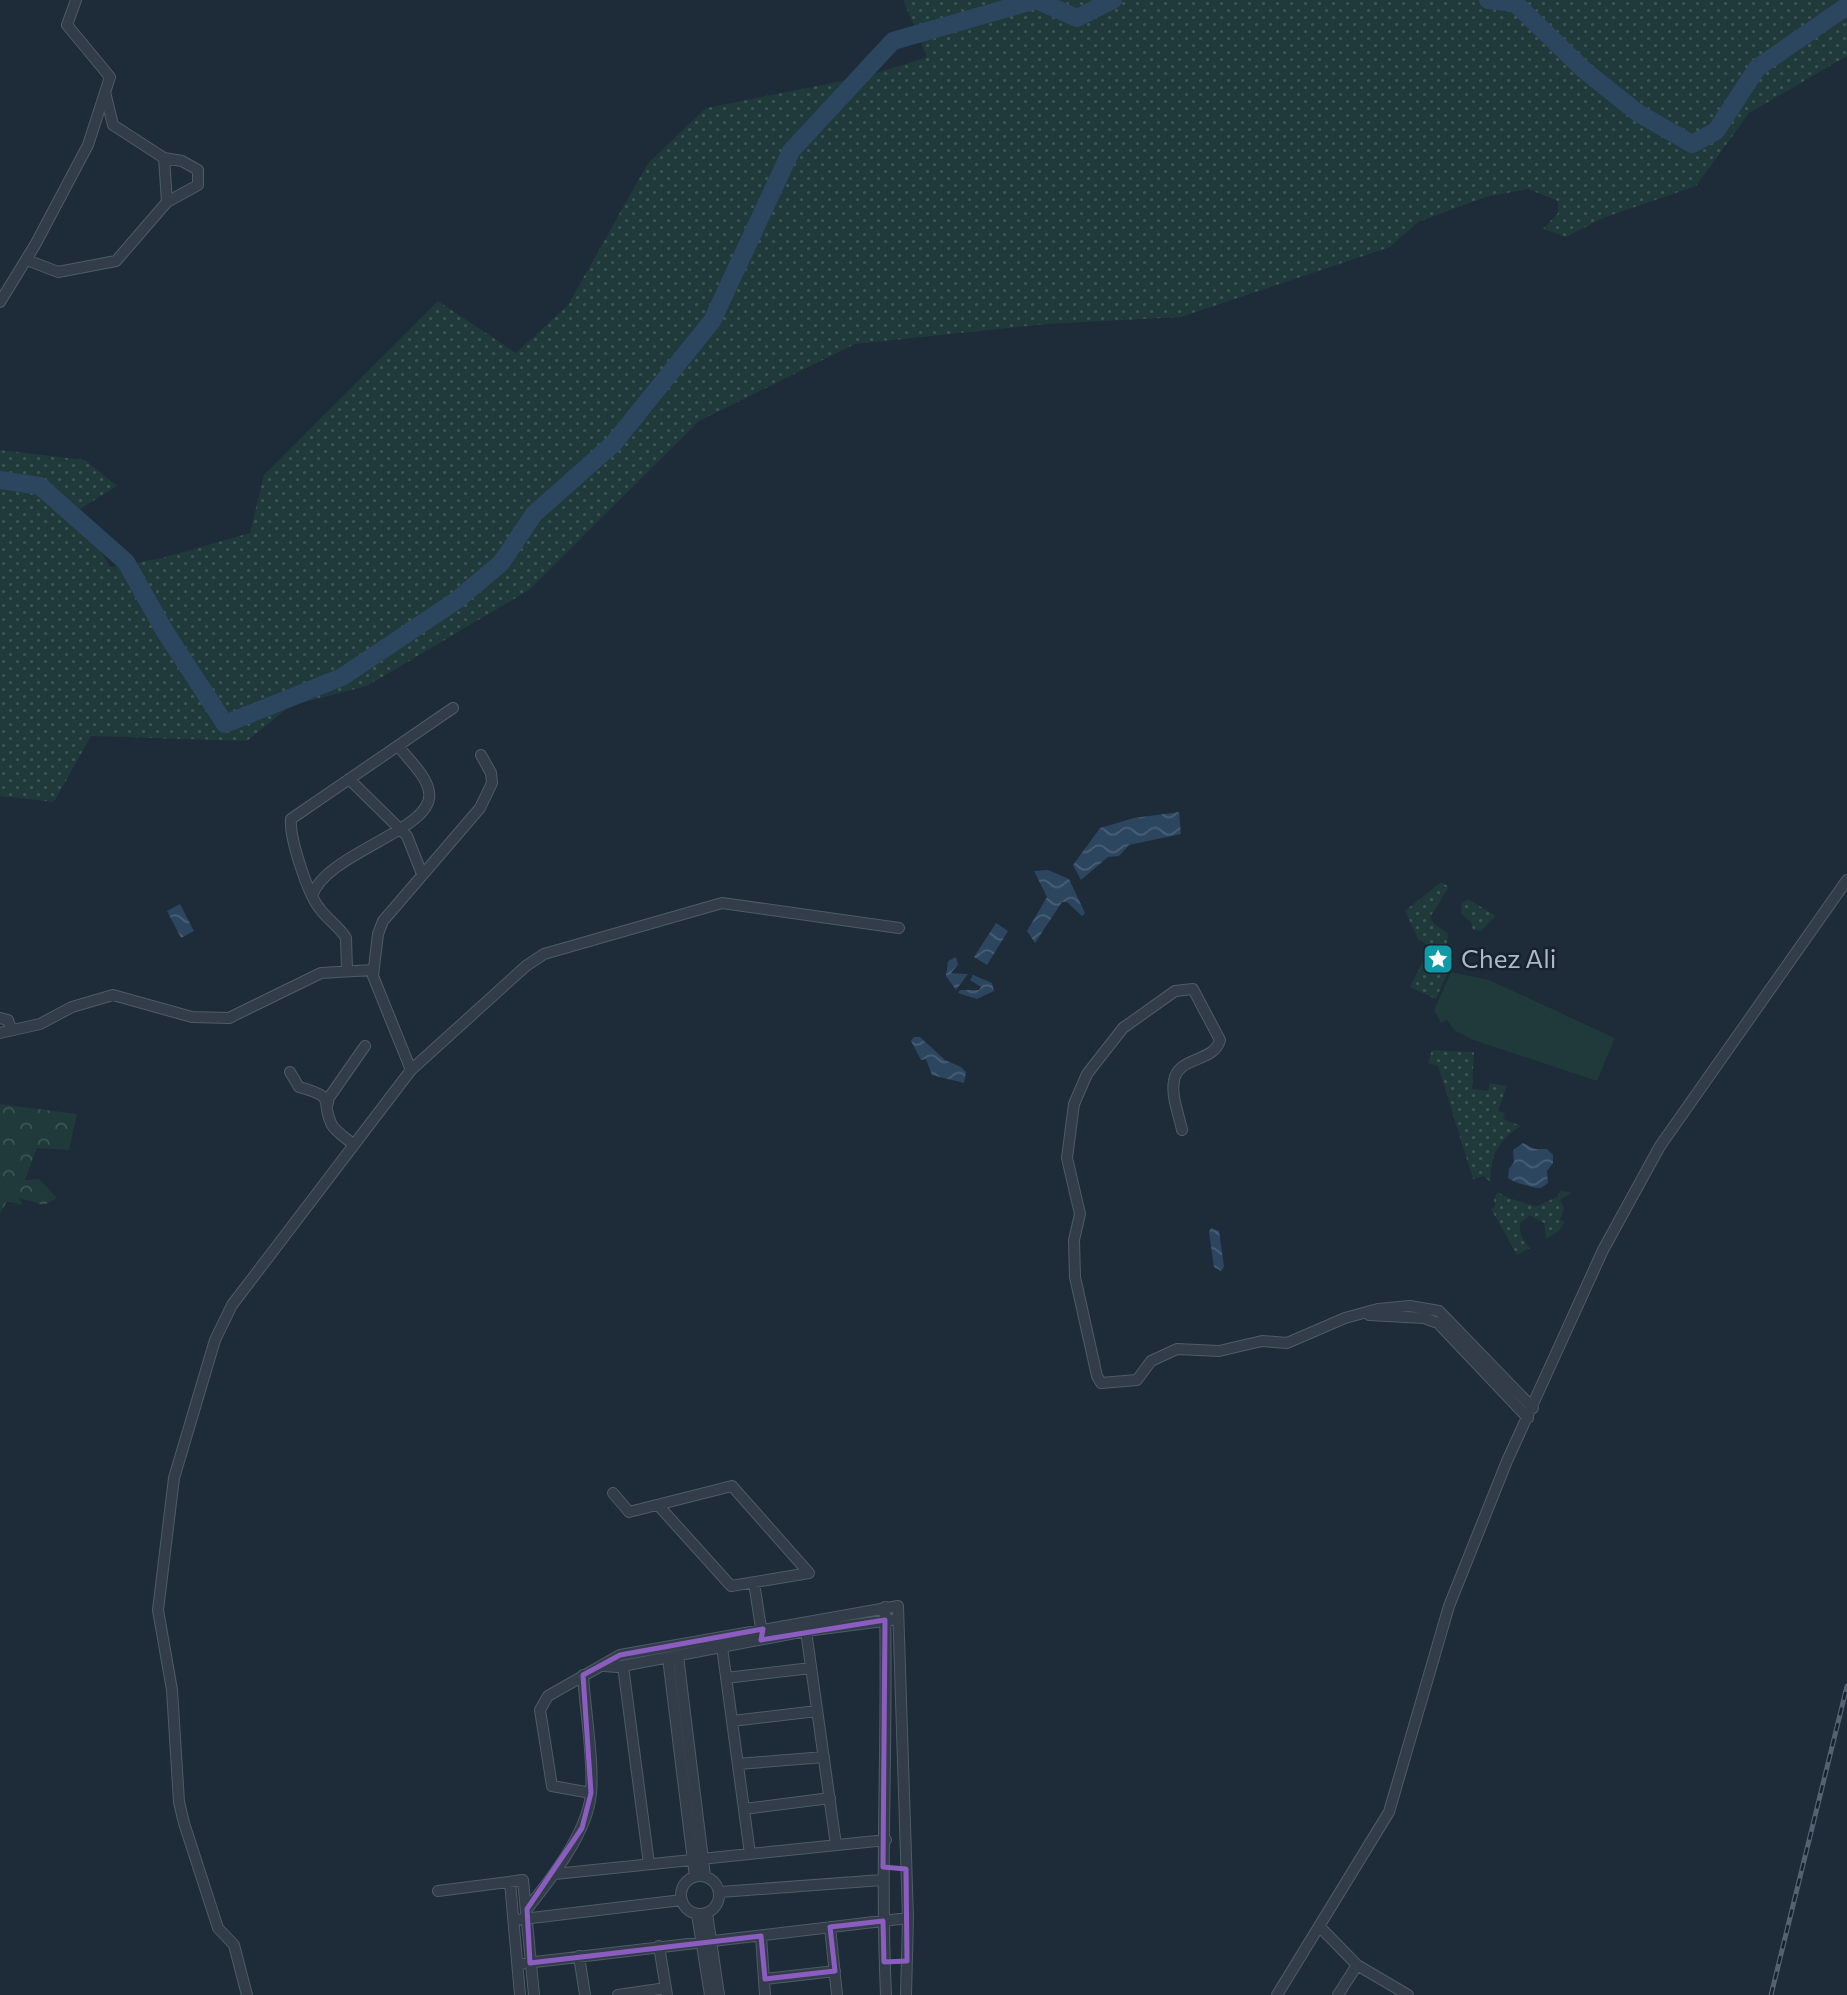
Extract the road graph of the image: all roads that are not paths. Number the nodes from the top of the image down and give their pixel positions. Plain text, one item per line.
1 (76, 0) edge
2 (106, 92) junction
3 (164, 158) junction
4 (167, 202) junction
5 (27, 260) junction
6 (0, 302) edge
7 (453, 708) dead end
8 (399, 747) junction
9 (481, 755) dead end
10 (349, 779) junction
11 (402, 830) junction
12 (422, 874) junction
13 (1847, 880) edge
14 (312, 896) junction
15 (899, 928) dead end
16 (347, 970) junction
17 (372, 970) junction
18 (0, 1018) edge
19 (5, 1031) edge
20 (365, 1046) dead end
21 (411, 1070) junction
22 (290, 1072) dead end
23 (328, 1103) junction
24 (1182, 1130) dead end
25 (353, 1144) junction
26 (1530, 1413) junction
27 (613, 1493) dead end
28 (658, 1505) junction
29 (754, 1583) junction
30 (885, 1607) junction
31 (898, 1619) junction
32 (885, 1620) junction
33 (806, 1631) junction
34 (762, 1634) junction
35 (722, 1647) junction
36 (673, 1657) junction
37 (604, 1666) junction
38 (623, 1666) junction
39 (811, 1668) junction
40 (583, 1675) junction
41 (726, 1678) junction
42 (885, 1701) junction
43 (901, 1701) junction
44 (817, 1711) junction
45 (732, 1721) junction
46 (902, 1741) junction
47 (885, 1742) junction
48 (824, 1757) junction
49 (738, 1764) junction
50 (885, 1784) junction
51 (904, 1786) junction
52 (591, 1793) junction
53 (830, 1798) junction
54 (744, 1809) junction
55 (905, 1827) junction
56 (886, 1834) junction
57 (836, 1845) junction
58 (750, 1854) junction
59 (697, 1859) junction
60 (649, 1864) junction
61 (883, 1867) junction
62 (906, 1869) junction
63 (555, 1874) junction
64 (700, 1876) junction
65 (882, 1880) junction
66 (510, 1882) junction
67 (438, 1891) dead end
68 (719, 1892) junction
69 (682, 1900) junction
70 (702, 1913) junction
71 (527, 1914) junction
72 (908, 1918) junction
73 (515, 1920) junction
74 (883, 1921) junction
75 (830, 1927) junction
76 (1320, 1927) junction
77 (761, 1936) junction
78 (708, 1942) junction
79 (659, 1946) junction
80 (579, 1955) junction
81 (907, 1961) junction
82 (884, 1962) junction
83 (530, 1963) junction
84 (518, 1964) junction
85 (1357, 1965) junction
86 (835, 1971) junction
87 (765, 1979) junction
88 (666, 1992) edge
89 (247, 1995) edge
90 (520, 1995) edge
91 (534, 1995) edge
92 (585, 1995) edge
93 (618, 1995) edge
94 (710, 1995) edge
95 (719, 1995) edge
96 (765, 1995) edge
97 (837, 1995) edge
98 (886, 1995) edge
99 (906, 1995) edge
100 (1277, 1995) edge
101 (1338, 1995) edge
102 (1408, 1995) edge

1 - 2 street
2 - 3 street
2 - 5 street
3 - 4 street
3 - 4 street
4 - 5 street
5 - 6 street
7 - 8 street
8 - 10 street
8 - 11 street
9 - 12 street
10 - 11 street
10 - 14 street
11 - 12 street
11 - 14 street
12 - 17 street
13 - 26 street
14 - 16 street
15 - 21 street
16 - 17 street
16 - 19 street
17 - 21 street
18 - 19 street
20 - 23 street
21 - 25 street
22 - 23 street
23 - 25 street
24 - 26 street
25 - 89 street
26 - 76 street
27 - 28 street
28 - 29 street
28 - 29 street
29 - 34 street
30 - 31 street
30 - 32 street
30 - 34 street
31 - 32 street
31 - 43 street
32 - 33 street
32 - 42 street
33 - 34 street
33 - 39 street
34 - 35 street
34 - 37 street
35 - 36 street
35 - 41 street
36 - 38 street
36 - 59 street
37 - 38 street
37 - 40 street
38 - 60 street
39 - 41 street
39 - 44 street
40 - 52 street
40 - 52 street
41 - 45 street
42 - 43 street
42 - 47 street
43 - 46 street
44 - 45 street
44 - 48 street
45 - 49 street
46 - 47 street
46 - 51 street
47 - 50 street
48 - 49 street
48 - 53 street
49 - 54 street
50 - 51 street
50 - 56 street
51 - 55 street
52 - 63 street
53 - 54 street
53 - 57 street
54 - 58 street
55 - 56 street
55 - 62 street
56 - 57 street
56 - 61 street
57 - 58 street
58 - 59 street
59 - 60 street
59 - 64 street
60 - 63 street
61 - 62 street
61 - 65 street
62 - 72 street
63 - 71 street
64 - 68 street
64 - 69 street
65 - 68 street
65 - 74 street
66 - 67 street
66 - 71 street
66 - 73 street
68 - 70 street
69 - 70 street
69 - 71 street
70 - 78 street
71 - 73 street
71 - 83 street
72 - 74 street
72 - 81 street
73 - 84 street
74 - 75 street
74 - 82 street
75 - 77 street
75 - 86 street
76 - 85 street
76 - 100 street
77 - 78 street
77 - 87 street
78 - 79 street
78 - 94 street
78 - 95 street
79 - 80 street
79 - 88 street
80 - 83 street
80 - 92 street
81 - 82 street
81 - 99 street
82 - 98 street
83 - 84 street
83 - 91 street
84 - 90 street
85 - 101 street
85 - 102 street
86 - 87 street
86 - 97 street
87 - 96 street
88 - 93 street

